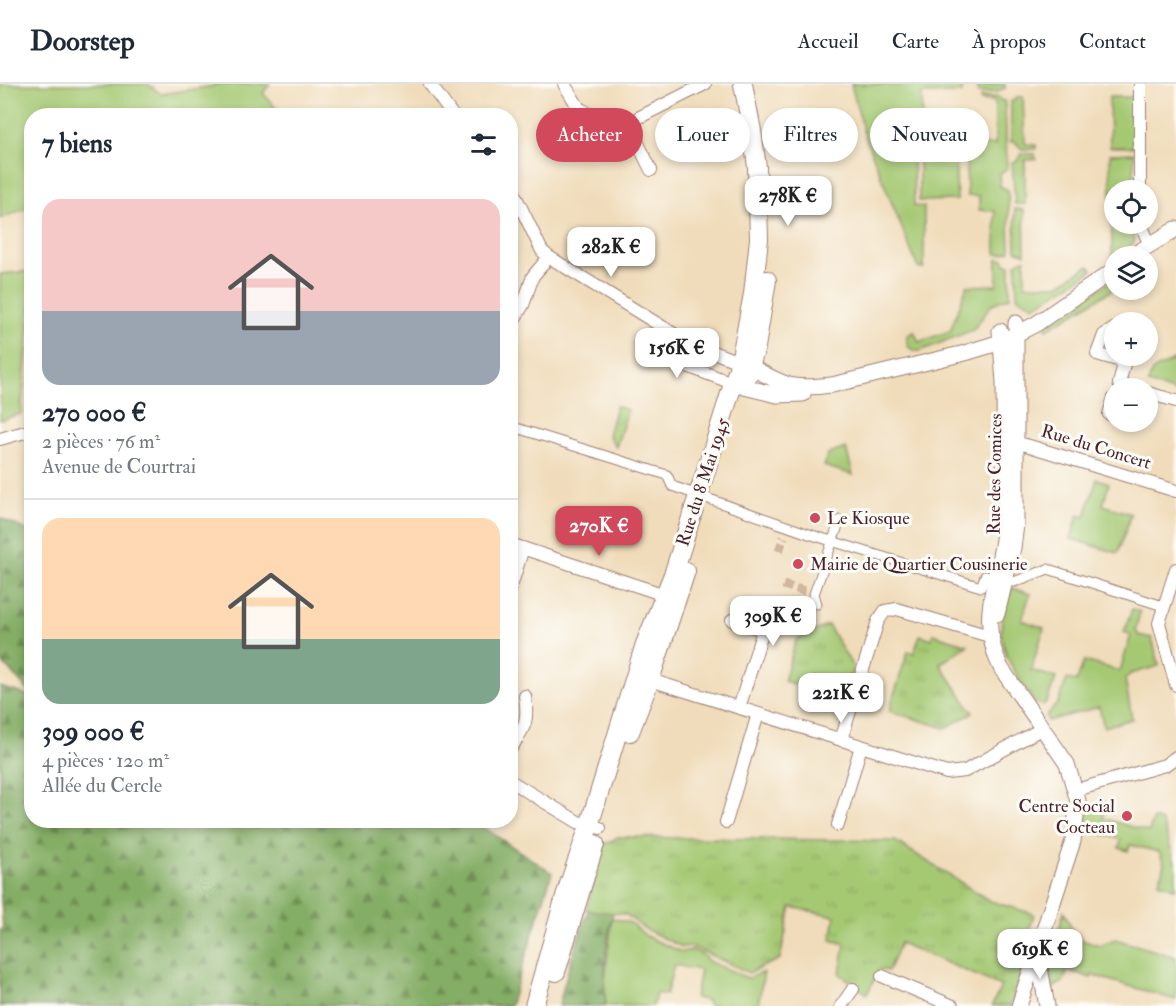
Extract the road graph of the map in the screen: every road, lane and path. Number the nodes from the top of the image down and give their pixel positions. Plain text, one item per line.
1 (430, 84) edge
2 (564, 84) edge
3 (705, 84) edge
4 (743, 84) edge
5 (755, 84) edge
6 (1140, 84) edge
7 (447, 108) edge
8 (579, 108) edge
9 (651, 170) dead end
10 (1140, 180) edge
11 (518, 202) edge
12 (1176, 228) edge
13 (1145, 234) edge
14 (1150, 246) joint
15 (549, 257) junction
16 (1104, 276) edge
17 (518, 313) edge
18 (658, 325) junction
19 (1016, 329) junction
20 (1104, 335) edge
21 (1000, 336) junction
22 (1104, 355) edge
23 (745, 365) junction
24 (739, 385) junction
25 (832, 385) junction
26 (1158, 396) edge
27 (1176, 401) edge
28 (518, 428) edge
29 (24, 432) edge
30 (0, 439) edge
31 (1010, 442) junction
32 (1176, 491) edge
33 (703, 497) junction
34 (840, 520) dead end
35 (787, 527) junction
36 (784, 537) tunnel mouth
37 (832, 541) junction
38 (518, 546) edge
39 (523, 548) junction
40 (518, 564) edge
41 (1176, 569) edge
42 (1000, 579) junction
43 (671, 597) junction
44 (813, 597) dead end
45 (1163, 606) junction
46 (732, 620) dead end
47 (992, 637) junction
48 (643, 678) junction
49 (1176, 685) edge
50 (525, 696) dead end
51 (739, 708) junction
52 (759, 714) junction
53 (1043, 728) junction
54 (518, 737) edge
55 (841, 740) junction
56 (861, 746) junction
57 (1176, 757) edge
58 (518, 786) edge
59 (1076, 790) junction
60 (726, 822) dead end
61 (838, 825) dead end
62 (595, 827) junction
63 (1038, 951) junction
64 (882, 975) dead end
65 (853, 989) dead end
66 (1020, 1003) edge
67 (534, 1006) edge
68 (547, 1006) edge
69 (841, 1006) edge
70 (953, 1006) edge
71 (1047, 1006) edge

1 - 7 street
2 - 8 street
3 - 9 street
4 - 23 main road, Rue du 8 Mai 1945
5 - 23 main road, Rue du 8 Mai 1945
6 - 10 street
11 - 15 street
12 - 14 street
13 - 14 street
15 - 17 street
15 - 18 street
16 - 19 street
18 - 23 street
18 - 24 street
19 - 21 street
19 - 31 street, Rue des Comices
20 - 22 street
21 - 25 street
21 - 31 street, Rue des Comices
23 - 24 main road, Rue du 8 Mai 1945
23 - 25 street
24 - 25 street
24 - 33 main road, Rue du 8 Mai 1945
26 - 27 street
28 - 33 street
29 - 30 street
31 - 32 street, Rue du Concert
31 - 42 street, Rue des Comices
33 - 35 street
33 - 43 main road, Rue du 8 Mai 1945
34 - 37 street
35 - 36 street
35 - 37 street
37 - 42 street
37 - 44 street
38 - 39 street
39 - 40 street
39 - 43 street
41 - 45 street
42 - 45 street
42 - 47 street, Rue des Comices
43 - 48 main road, Rue du 8 Mai 1945
45 - 49 street
46 - 51 street
47 - 53 street, Rue des Comices
47 - 55 street
48 - 51 street
48 - 62 main road, Rue du 8 Mai 1945
50 - 54 street
51 - 52 street
52 - 55 street
52 - 60 street
53 - 56 street
53 - 59 street, Rue des Comices
55 - 56 street
56 - 61 street
57 - 59 street
58 - 62 street
59 - 63 street, Rue des Comices
62 - 67 main road, Rue du 8 Mai 1945
62 - 68 main road, Rue du 8 Mai 1945
63 - 66 street, Rue des Comices
63 - 71 street, Rue des Comices
64 - 70 street
65 - 69 street
66 - 71 street, Rue des Comices

